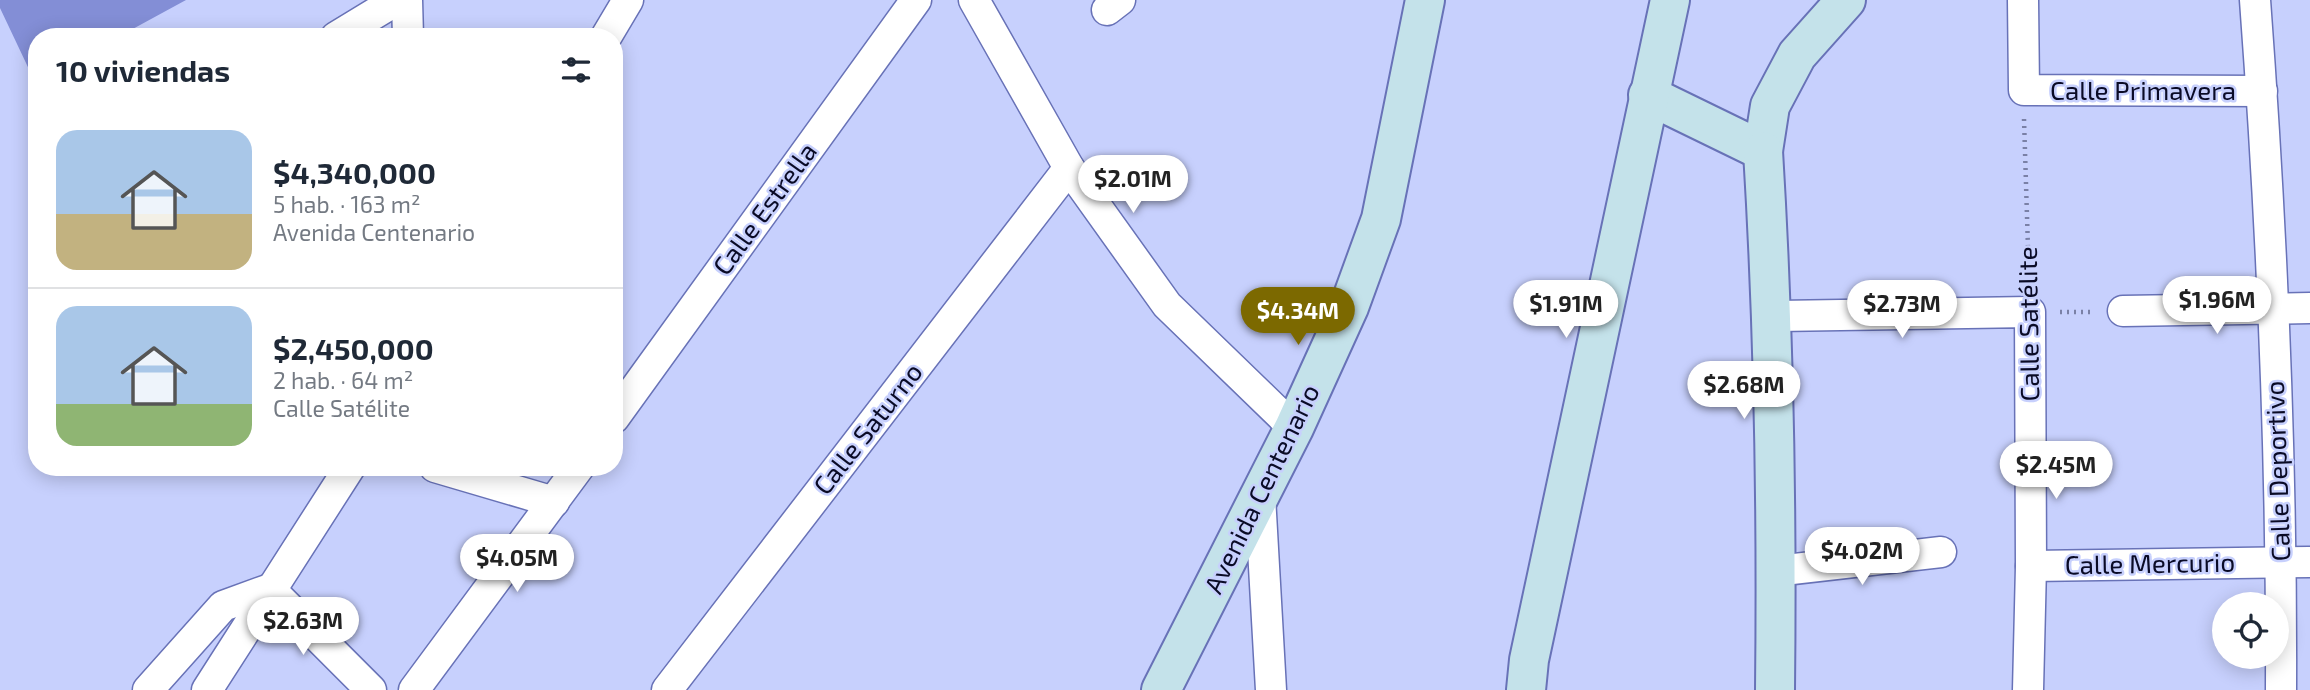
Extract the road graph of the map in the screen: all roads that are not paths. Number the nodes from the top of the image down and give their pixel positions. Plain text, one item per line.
1 (397, 0) edge
2 (407, 0) edge
3 (628, 0) edge
4 (916, 0) edge
5 (974, 0) edge
6 (1425, 0) edge
7 (1670, 0) edge
8 (1846, 0) edge
9 (2023, 0) edge
10 (2255, 0) edge
11 (351, 28) edge
12 (408, 28) edge
13 (611, 28) edge
14 (2262, 91) junction
15 (1648, 95) junction
16 (1763, 151) junction
17 (1069, 168) junction
18 (2310, 309) edge
19 (2272, 310) junction
20 (2123, 311) road end
21 (1773, 316) junction
22 (623, 406) edge
23 (1294, 428) junction
24 (344, 476) edge
25 (466, 476) edge
26 (573, 476) edge
27 (1260, 496) junction
28 (554, 502) junction
29 (1941, 552) dead end
30 (2296, 562) edge
31 (2031, 566) junction
32 (1776, 571) junction
33 (270, 589) junction
34 (148, 690) edge
35 (207, 690) edge
36 (371, 690) edge
37 (415, 690) edge
38 (667, 690) edge
39 (1161, 690) edge
40 (1270, 690) edge
41 (1526, 690) edge
42 (1775, 690) edge
43 (2028, 690) edge
44 (2281, 690) edge

1 - 11 street
2 - 12 street
3 - 13 street
4 - 22 street, Calle Estrella
5 - 17 street
6 - 23 main road, Avenida Centenario
7 - 15 main road
8 - 16 main road
9 - 14 street, Calle Primavera
10 - 14 street, Calle Deportivo
14 - 19 street, Calle Deportivo
15 - 16 main road
15 - 41 main road
16 - 21 main road
17 - 23 street
17 - 38 street, Calle Saturno
18 - 19 street
19 - 20 street
19 - 30 street, Calle Deportivo
21 - 31 street, Calle Satélite
21 - 32 main road
23 - 27 main road, Avenida Centenario
24 - 33 street
25 - 28 street
26 - 28 street
27 - 39 main road, Avenida Centenario
27 - 40 street
28 - 37 street
29 - 32 street
30 - 31 street, Calle Mercurio
30 - 44 street, Calle Deportivo
31 - 43 street, Calle Satélite
32 - 42 main road
33 - 34 street
33 - 35 street
33 - 36 street

